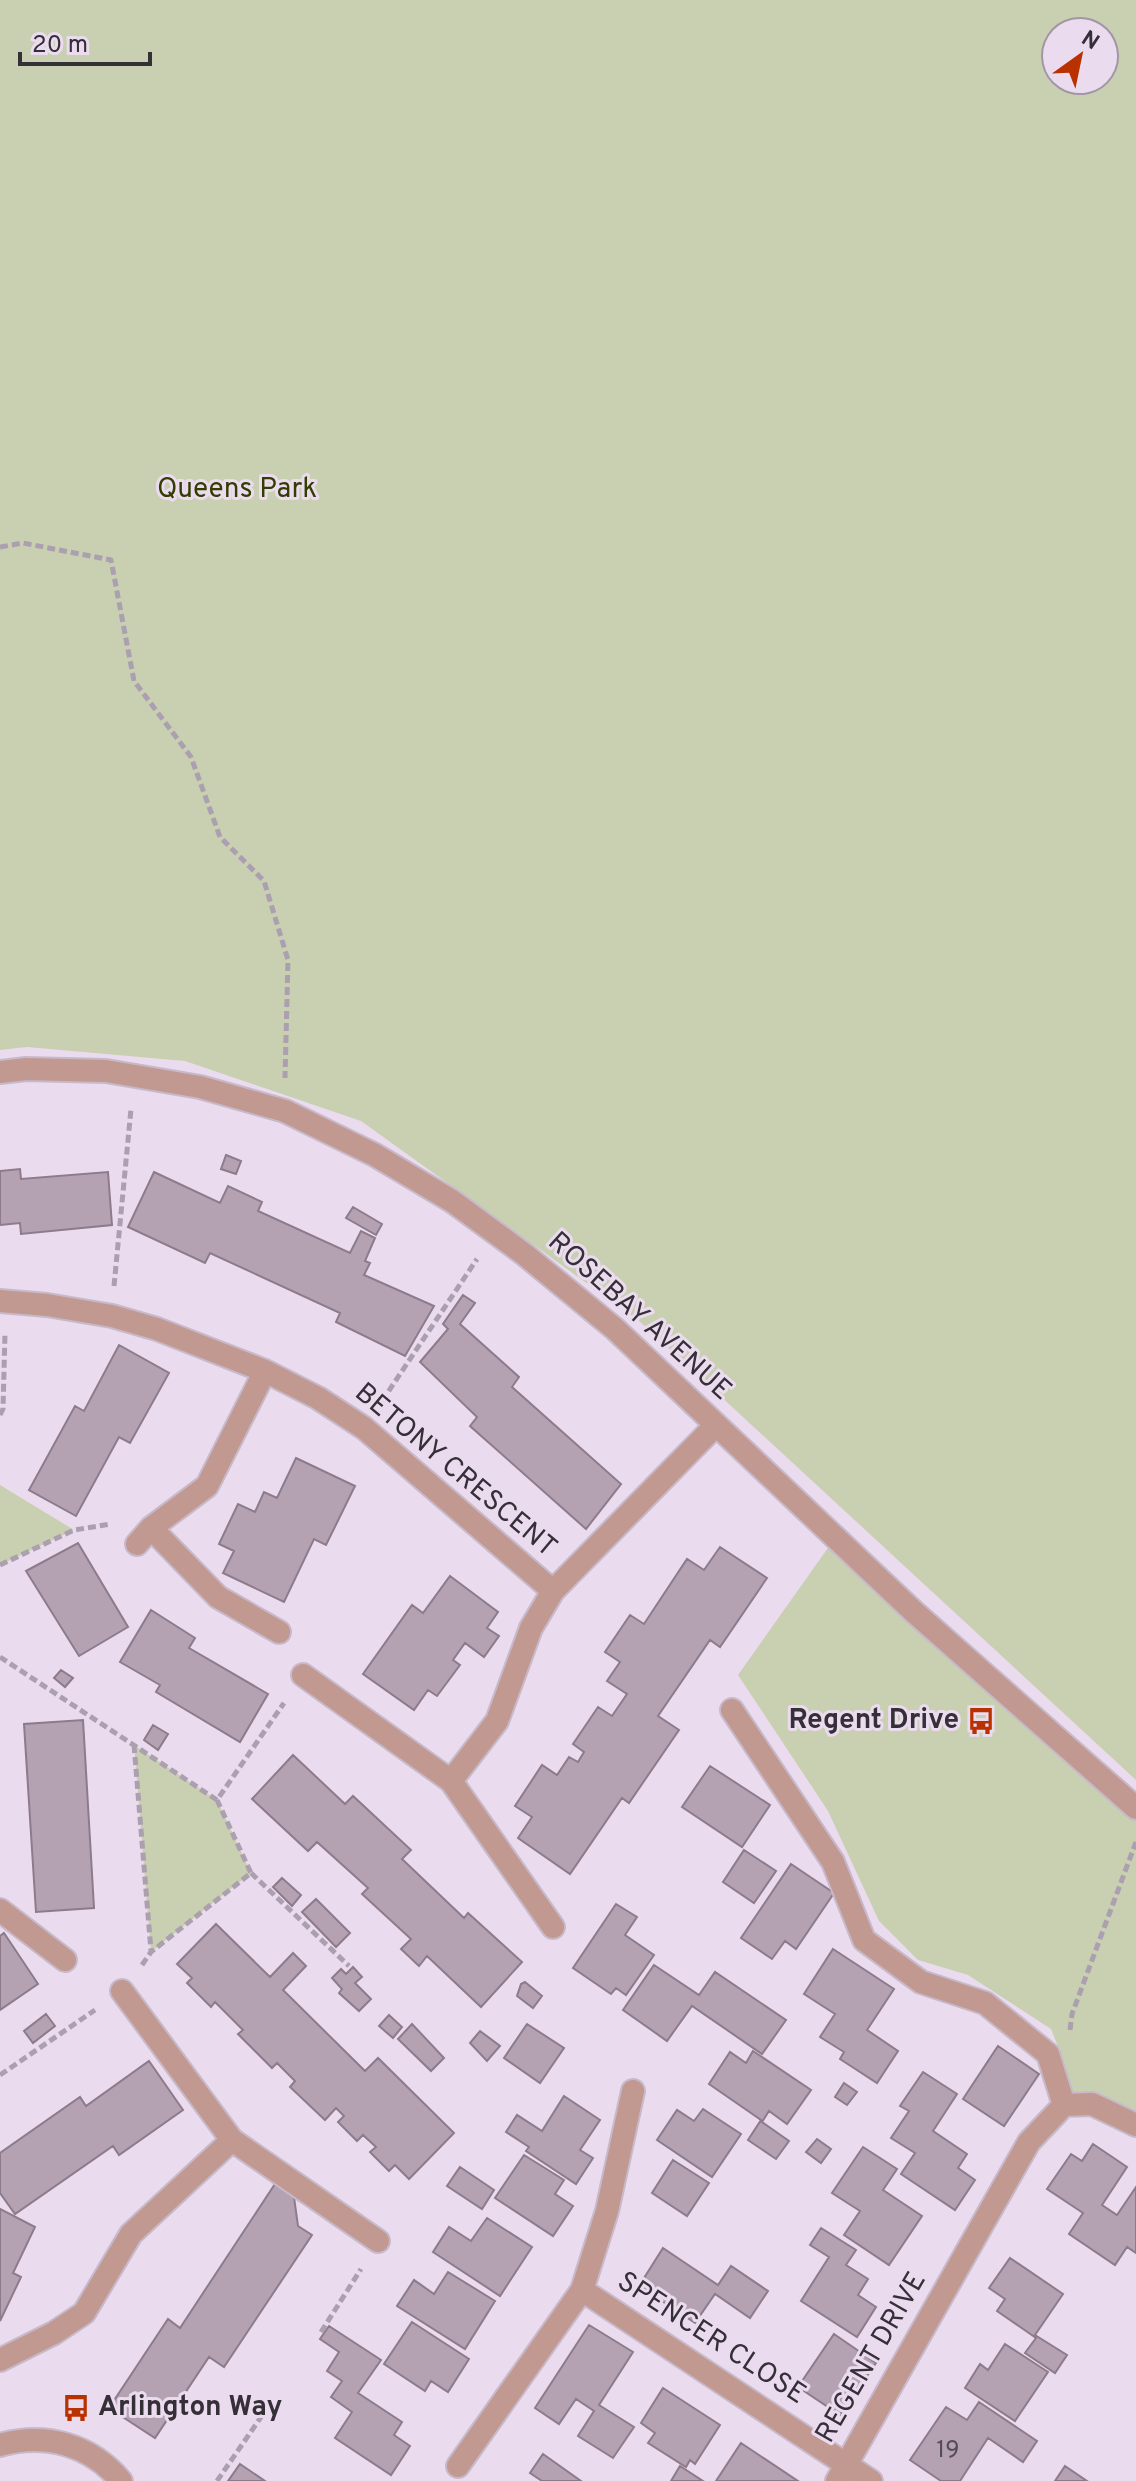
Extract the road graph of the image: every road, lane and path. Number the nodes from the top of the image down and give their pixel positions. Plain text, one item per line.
1 (0, 547) edge
2 (0, 1072) edge
3 (135, 1076) junction
4 (285, 1111) junction
5 (495, 1232) junction
6 (3, 1301) edge
7 (112, 1316) junction
8 (265, 1371) junction
9 (0, 1415) edge
10 (716, 1425) junction
11 (364, 1428) junction
12 (144, 1536) junction
13 (0, 1565) edge
14 (553, 1591) junction
15 (279, 1632) dead end
16 (0, 1657) edge
17 (303, 1675) joint
18 (732, 1710) dead end
19 (134, 1745) junction
20 (451, 1781) junction
21 (217, 1800) junction
22 (1136, 1808) edge
23 (1136, 1842) edge
24 (251, 1873) junction
25 (0, 1910) edge
26 (553, 1927) dead end
27 (151, 1952) junction
28 (65, 1960) dead end
29 (349, 1966) dead end
30 (122, 1991) junction
31 (1069, 2039) dead end
32 (0, 2075) edge
33 (633, 2091) dead end
34 (1064, 2105) junction
35 (1136, 2125) edge
36 (232, 2140) junction
37 (378, 2241) joint
38 (582, 2290) junction
39 (321, 2332) dead end
40 (0, 2360) edge
41 (270, 2404) dead end
42 (0, 2445) edge
43 (458, 2466) dead end
44 (842, 2473) edge
45 (121, 2481) edge
46 (217, 2481) edge
47 (871, 2481) edge

1 - 4 path
2 - 3 street, ROSEBAY AVENUE
3 - 4 street, ROSEBAY AVENUE
3 - 7 path
4 - 5 street, ROSEBAY AVENUE
5 - 10 street, ROSEBAY AVENUE
5 - 11 path
6 - 7 street, BETONY CRESCENT
6 - 9 path
7 - 8 street, BETONY CRESCENT
8 - 11 street, BETONY CRESCENT
8 - 12 street
10 - 14 street
10 - 22 street, ROSEBAY AVENUE
11 - 14 street, BETONY CRESCENT
12 - 13 path
12 - 15 street
14 - 20 street
16 - 19 path
17 - 20 street
17 - 21 path
18 - 34 street
19 - 21 path
19 - 27 path
20 - 26 street
21 - 24 path
23 - 31 path
24 - 27 path
24 - 29 path
25 - 28 street
27 - 30 path
30 - 32 path
30 - 36 street
33 - 38 street, SPENCER CLOSE
34 - 35 street
34 - 44 street, REGENT DRIVE
36 - 37 street
36 - 40 street
37 - 39 path
38 - 43 street, SPENCER CLOSE
38 - 44 street, SPENCER CLOSE
41 - 46 path
42 - 45 street
44 - 47 street, SPENCER CLOSE

